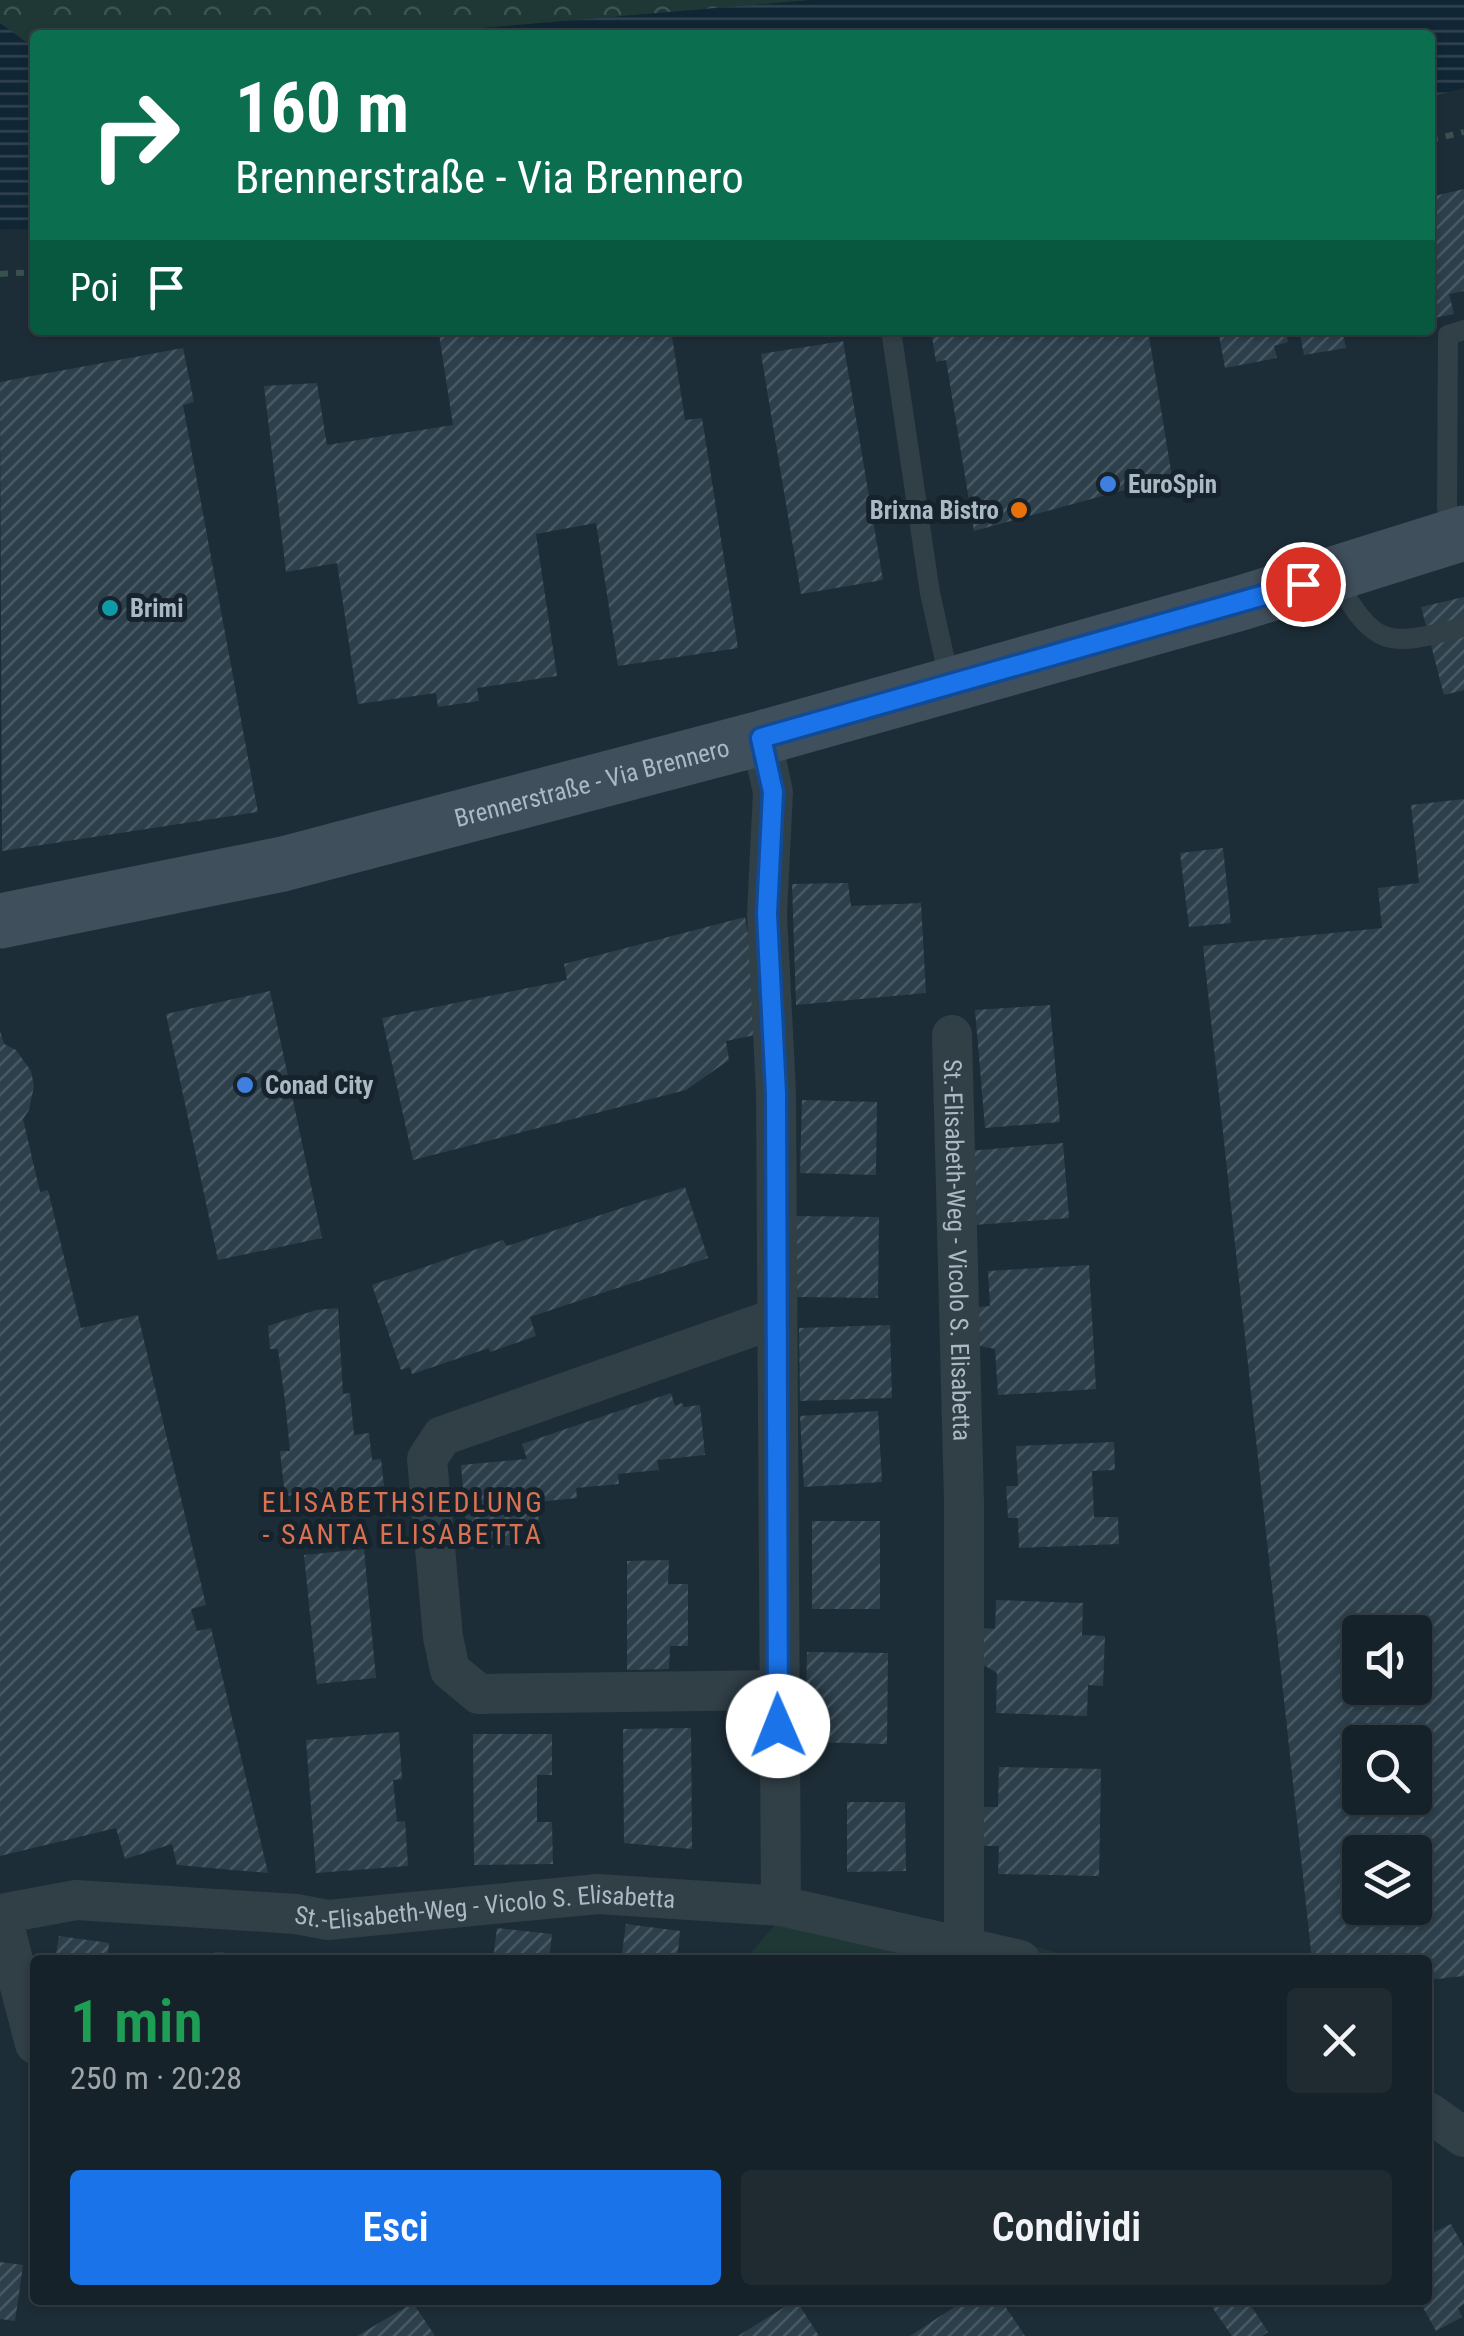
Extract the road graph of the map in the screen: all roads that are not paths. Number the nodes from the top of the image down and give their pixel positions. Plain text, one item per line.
1 (1464, 330) edge
2 (892, 335) edge
3 (1460, 534) edge
4 (1334, 575) junction
5 (1464, 627) edge
6 (951, 686) junction
7 (761, 738) junction
8 (0, 921) edge
9 (952, 1035) dead end
10 (777, 1318) junction
11 (778, 1690) junction
12 (781, 1906) junction
13 (1, 1914) edge
14 (964, 1946) junction
15 (1000, 1955) edge
16 (30, 2025) edge
17 (1432, 2115) edge
18 (1464, 2137) edge

1 - 3 lane
2 - 6 lane
3 - 4 main road, Brennerstraße - Via Brennero
4 - 5 lane
4 - 6 main road, Brennerstraße - Via Brennero
6 - 7 main road, Brennerstraße - Via Brennero
7 - 8 main road, Brennerstraße - Via Brennero
7 - 10 street
9 - 14 street, St.-Elisabeth-Weg - Vicolo S. Elisabetta
10 - 11 street
10 - 11 street
11 - 12 street
12 - 13 street, St.-Elisabeth-Weg - Vicolo S. Elisabetta
12 - 14 street, St.-Elisabeth-Weg - Vicolo S. Elisabetta
13 - 16 street, St.-Elisabeth-Weg - Vicolo S. Elisabetta
14 - 15 street, St.-Elisabeth-Weg - Vicolo S. Elisabetta
17 - 18 street

